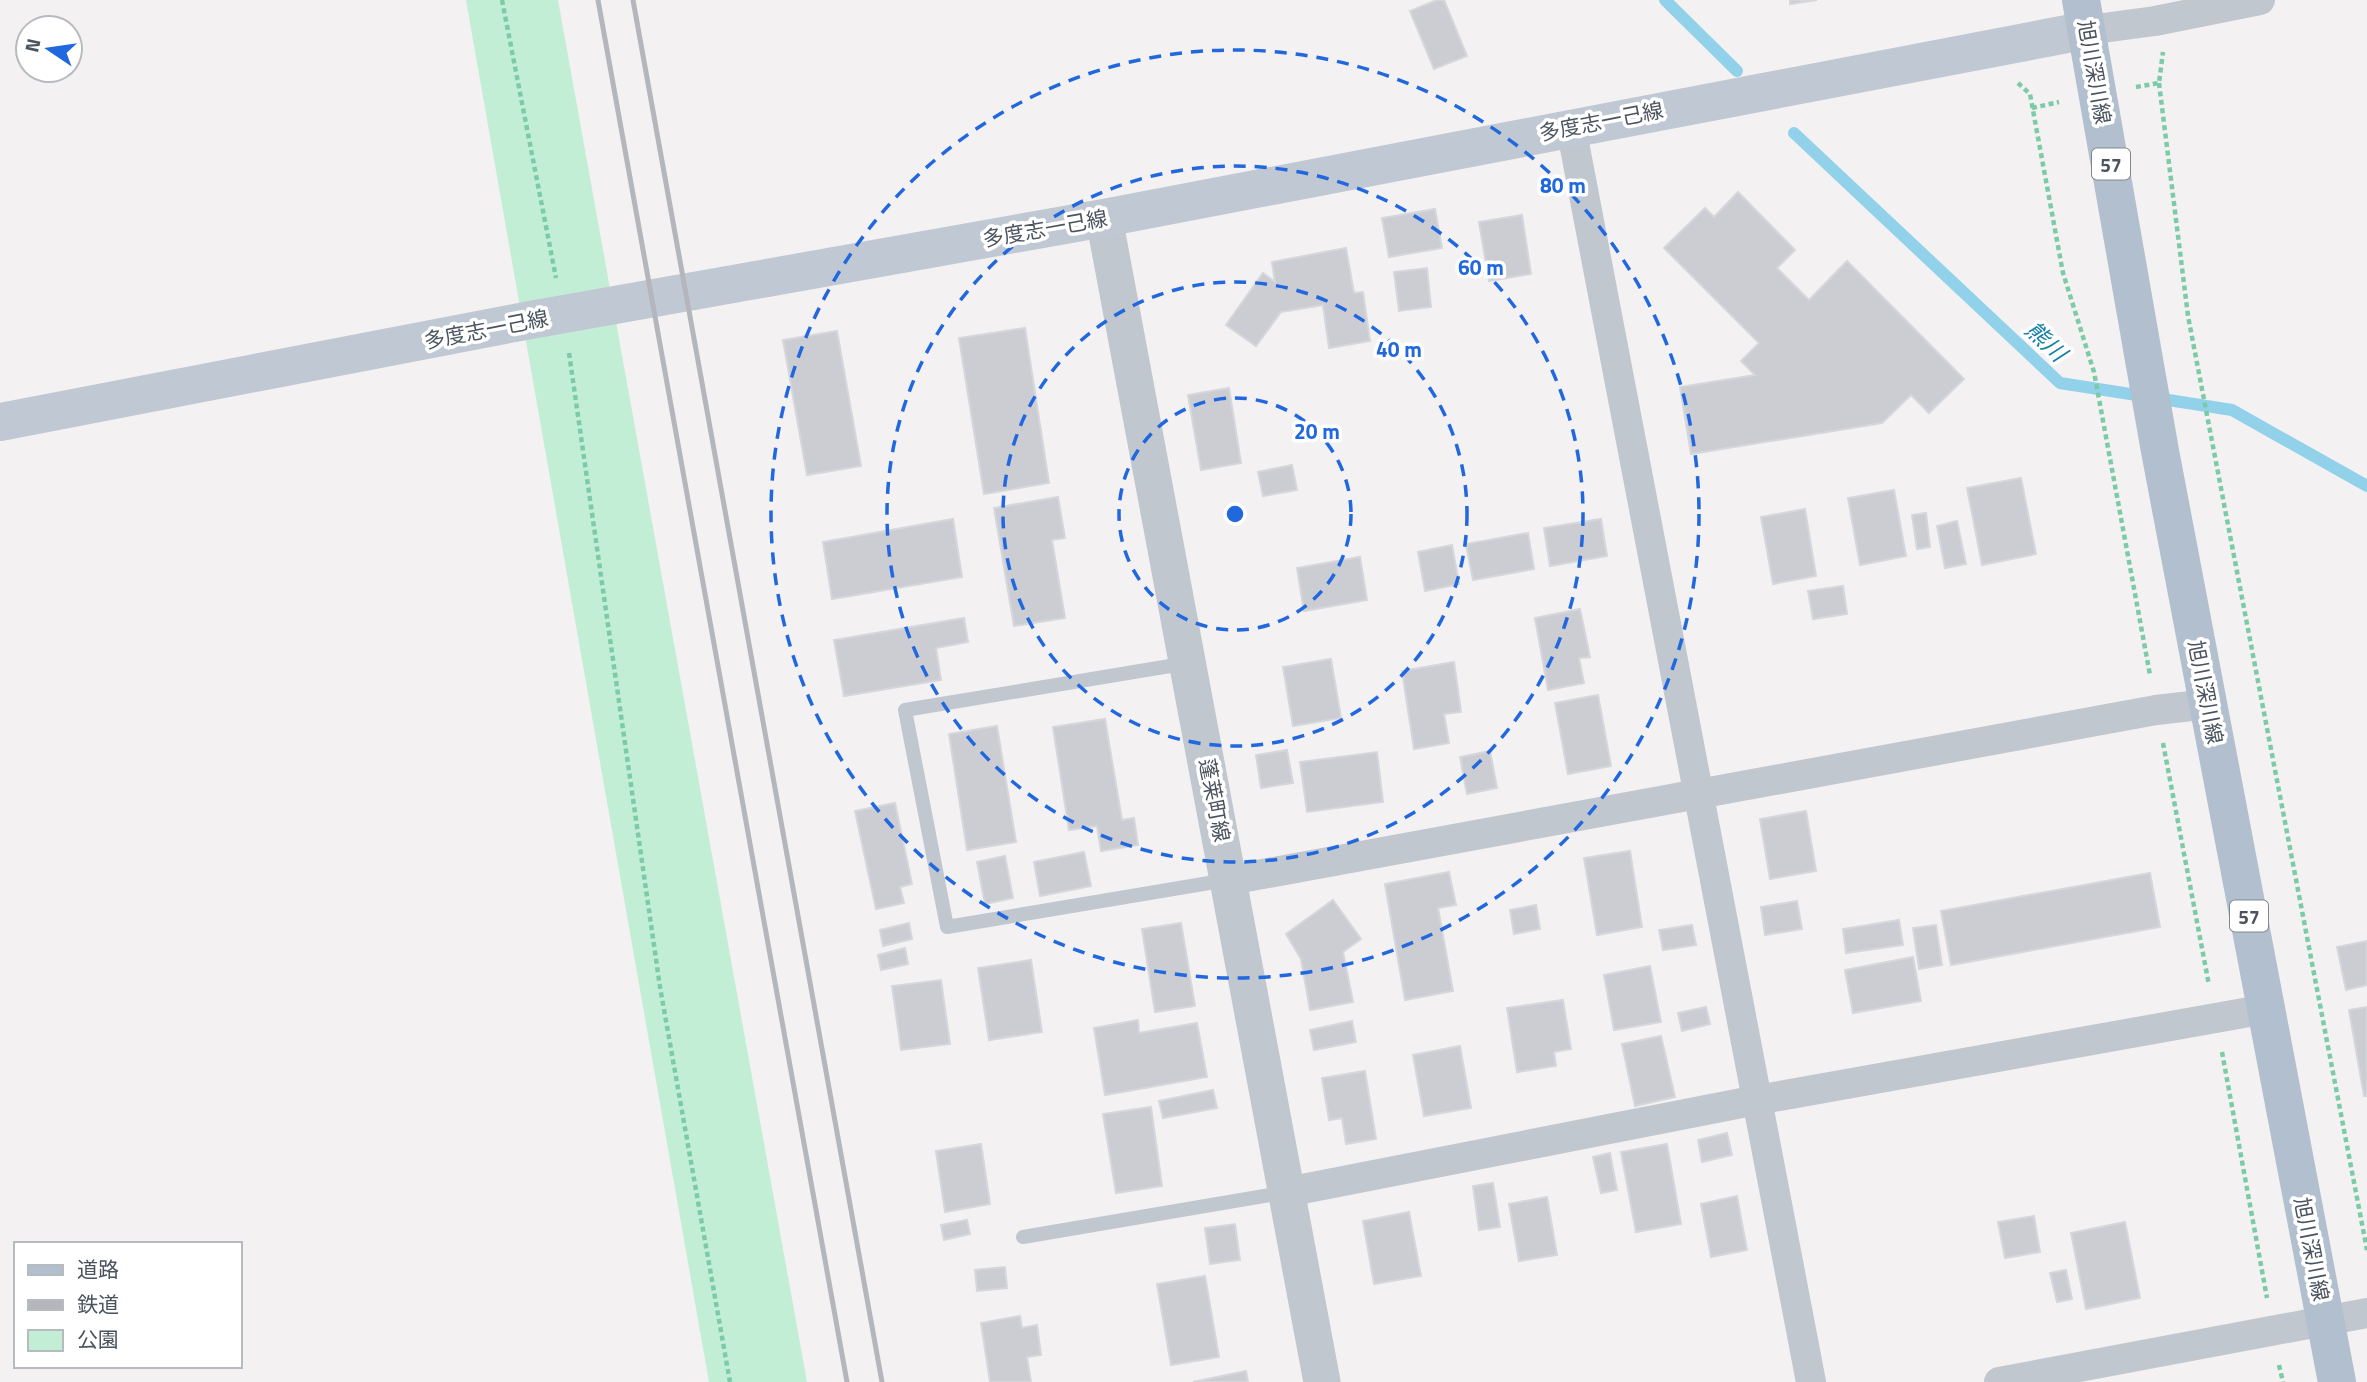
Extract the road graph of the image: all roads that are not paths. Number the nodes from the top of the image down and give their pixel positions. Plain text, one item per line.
1 (2260, 0) edge
2 (2085, 15) edge
3 (1571, 127) junction
4 (1104, 218) junction
5 (0, 422) edge
6 (1189, 663) junction
7 (2208, 704) junction
8 (1698, 792) junction
9 (1230, 880) junction
10 (2266, 1009) junction
11 (1757, 1100) junction
12 (1287, 1192) junction
13 (1023, 1237) dead end
14 (2367, 1313) edge
15 (2326, 1322) junction
16 (1322, 1382) edge
17 (1811, 1382) edge
18 (1998, 1382) edge
19 (2337, 1382) edge

1 - 2 street
2 - 3 main road, 多度志一己線
2 - 7 main road, 旭川深川線 / 57
3 - 4 main road, 多度志一己線
3 - 8 street
4 - 5 main road, 多度志一己線
4 - 6 street, 蓬莱町線
6 - 9 street, 蓬莱町線
6 - 9 lane
7 - 8 street
7 - 10 main road, 旭川深川線 / 57
8 - 9 street
8 - 11 street
9 - 12 street, 蓬莱町線
10 - 11 street
10 - 15 main road, 旭川深川線 / 57
11 - 12 street
11 - 17 street
12 - 13 lane
12 - 16 street, 蓬莱町線
14 - 15 street
15 - 18 street
15 - 19 main road, 旭川深川線 / 57

